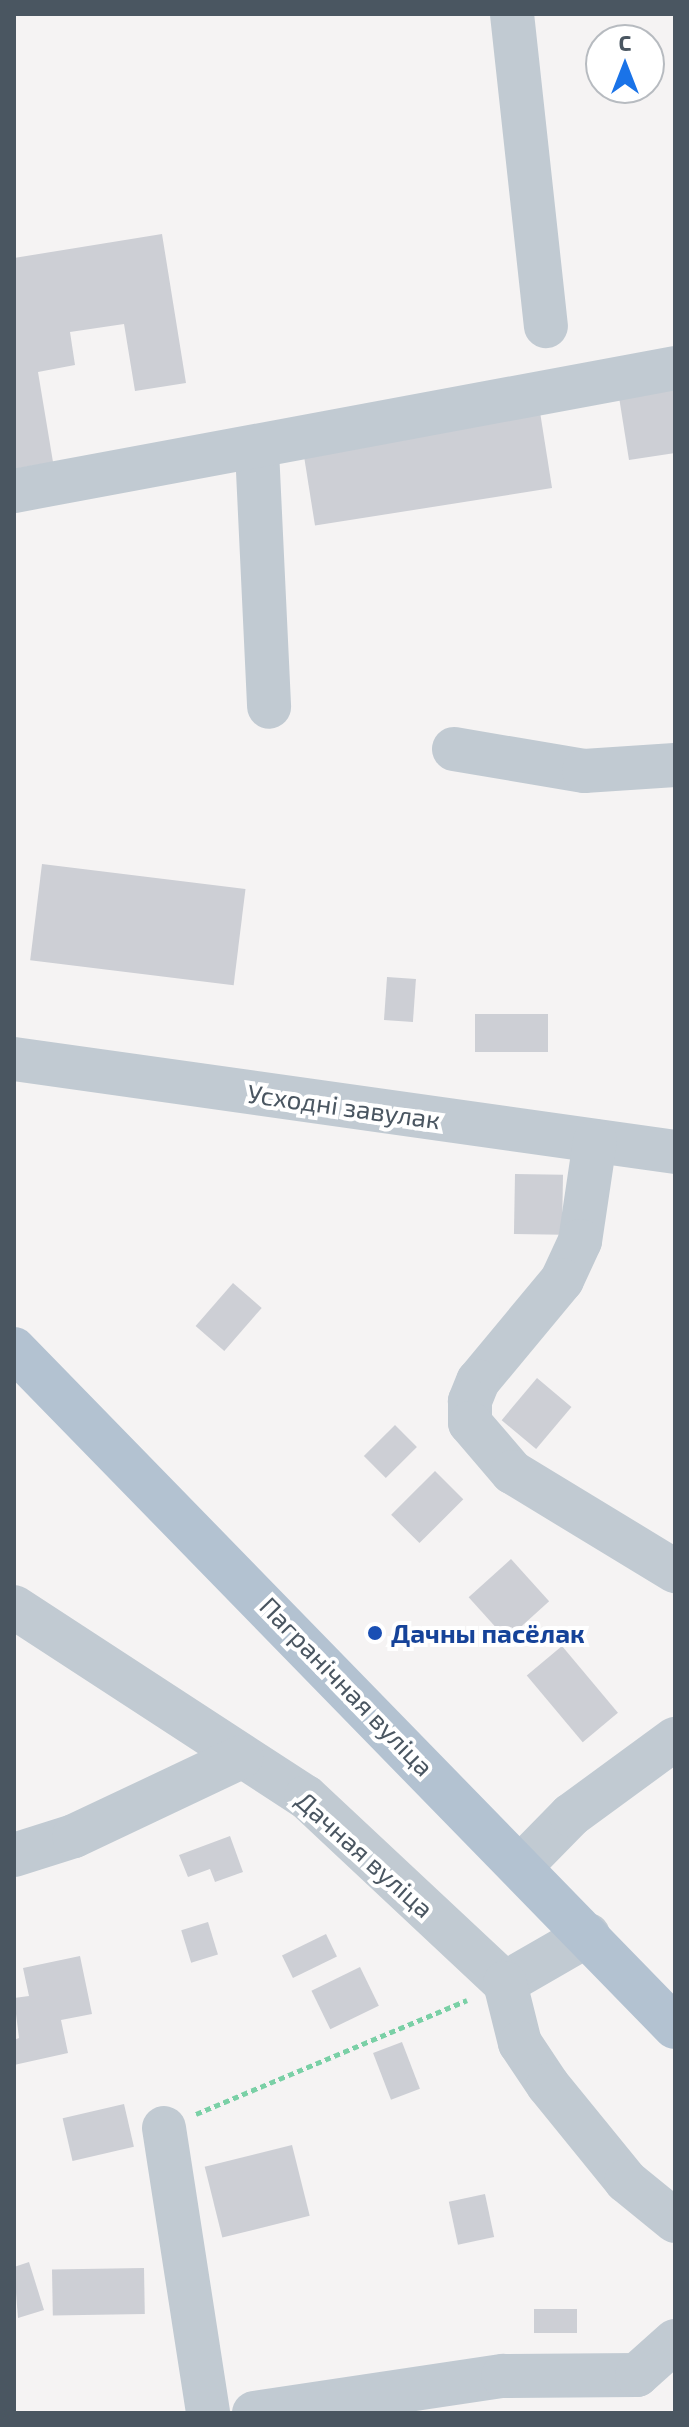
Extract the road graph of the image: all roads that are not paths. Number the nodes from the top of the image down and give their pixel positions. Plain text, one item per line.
1 (512, 14) edge
2 (546, 326) dead end
3 (675, 368) edge
4 (257, 450) junction
5 (14, 491) edge
6 (269, 707) dead end
7 (454, 749) dead end
8 (675, 765) edge
9 (14, 1059) edge
10 (595, 1141) junction
11 (675, 1152) edge
12 (14, 1349) edge
13 (675, 1571) edge
14 (14, 1607) edge
15 (675, 1739) edge
16 (241, 1757) junction
17 (14, 1855) edge
18 (522, 1865) junction
19 (588, 1935) junction
20 (505, 1983) junction
21 (675, 2027) edge
22 (164, 2128) road end
23 (675, 2221) edge
24 (660, 2356) edge
25 (208, 2413) edge
26 (254, 2413) edge
27 (610, 2413) edge

1 - 2 street
3 - 4 street
4 - 5 street
4 - 6 street
7 - 8 street
9 - 10 street, Усходні завулак
10 - 11 street, Усходні завулак
10 - 13 street
12 - 18 main road, Пагранічная вуліца
14 - 16 street, Дачная вуліца
15 - 18 street
16 - 17 street
16 - 20 street, Дачная вуліца
18 - 19 main road, Пагранічная вуліца
19 - 20 street
19 - 21 main road, Пагранічная вуліца
20 - 23 street
22 - 25 street
24 - 26 street
24 - 27 street

